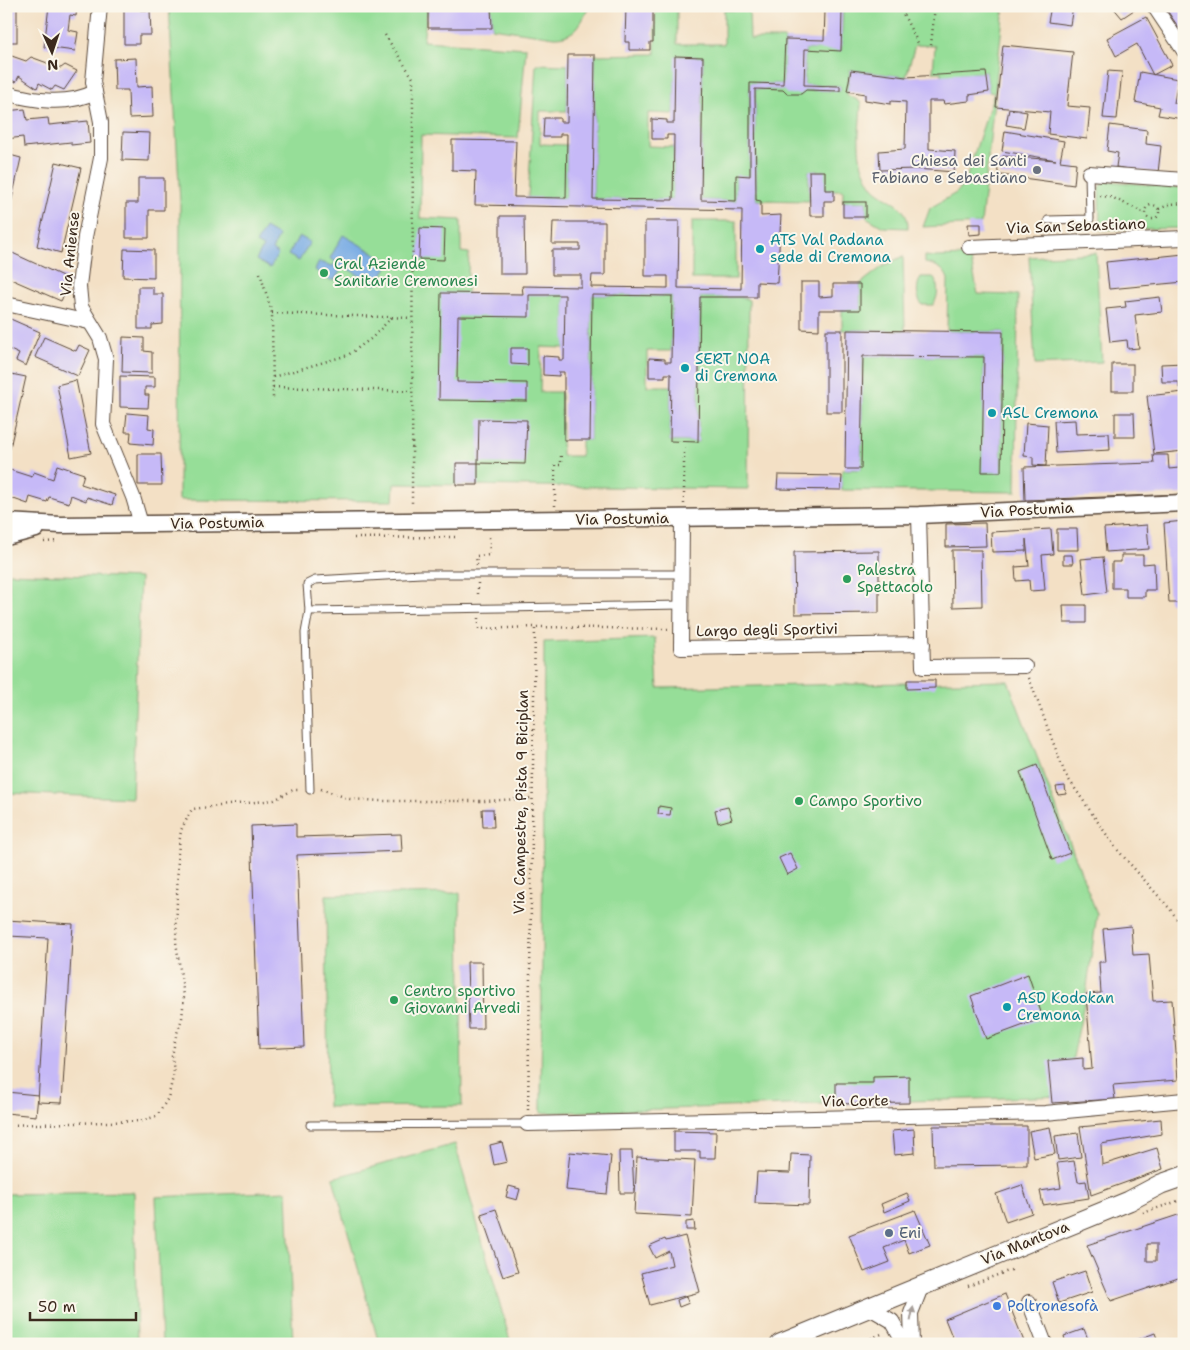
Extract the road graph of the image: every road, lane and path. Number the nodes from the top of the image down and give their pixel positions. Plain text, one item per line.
1 (100, 6) edge
2 (899, 6) edge
3 (935, 6) edge
4 (1154, 6) edge
5 (385, 35) dead end
6 (919, 45) dead end
7 (932, 45) dead end
8 (1184, 52) edge
9 (95, 92) junction
10 (6, 93) edge
11 (1089, 173) joint
12 (1184, 180) edge
13 (1098, 196) dead end
14 (1184, 203) edge
15 (1159, 209) junction
16 (1145, 212) junction
17 (1048, 220) dead end
18 (1184, 238) edge
19 (969, 247) dead end
20 (260, 273) dead end
21 (6, 304) edge
22 (272, 313) junction
23 (392, 317) junction
24 (412, 318) junction
25 (89, 322) junction
26 (273, 377) junction
27 (273, 387) junction
28 (411, 391) junction
29 (272, 400) dead end
30 (684, 445) dead end
31 (561, 456) dead end
32 (1184, 502) edge
33 (412, 510) dead end
34 (683, 513) junction
35 (919, 515) junction
36 (554, 520) junction
37 (6, 522) edge
38 (141, 524) junction
39 (61, 525) junction
40 (6, 537) edge
41 (683, 574) junction
42 (682, 604) junction
43 (309, 611) junction
44 (682, 629) junction
45 (923, 644) junction
46 (1025, 666) joint
47 (310, 790) junction
48 (532, 798) junction
49 (1184, 929) edge
50 (1184, 1100) edge
51 (527, 1124) junction
52 (6, 1125) edge
53 (310, 1125) dead end
54 (1184, 1176) edge
55 (1184, 1189) edge
56 (1129, 1201) junction
57 (1013, 1264) dead end
58 (922, 1285) junction
59 (966, 1287) dead end
60 (1029, 1302) dead end
61 (868, 1307) junction
62 (897, 1328) junction
63 (780, 1344) edge
64 (857, 1344) edge
65 (905, 1344) edge
66 (912, 1344) edge
67 (1045, 1344) edge

1 - 9 street, Via Aniense
2 - 6 path
3 - 7 path
4 - 8 street
5 - 24 path
9 - 10 street
9 - 25 street, Via Aniense
11 - 12 street
11 - 17 lane
13 - 16 path
14 - 15 path
15 - 16 path
15 - 16 path
18 - 19 street, Via San Sebastiano
20 - 22 path
21 - 25 street
22 - 23 path
22 - 26 path
23 - 24 path
23 - 26 path
24 - 28 path
25 - 38 street, Via Aniense
26 - 27 path
27 - 28 path
27 - 29 path
28 - 33 path
30 - 34 path
31 - 36 path
32 - 35 street, Via Postumia
34 - 35 street, Via Postumia
34 - 36 street, Via Postumia
34 - 41 street, Largo degli Sportivi
35 - 45 street
36 - 38 street, Via Postumia
37 - 39 street, Via Postumia
38 - 39 street, Via Postumia
39 - 40 street, Via Postumia
41 - 42 street, Largo degli Sportivi
41 - 43 lane
42 - 43 lane
42 - 44 street, Largo degli Sportivi
43 - 47 lane
44 - 45 street, Largo degli Sportivi
44 - 48 path, Via Campestre, Pista 9 Biciplan
45 - 46 street
46 - 49 path
47 - 48 path
47 - 52 path
48 - 51 path, Via Campestre, Pista 9 Biciplan
50 - 51 street, Via Corte
51 - 53 lane
54 - 56 main road, Via Mantova
55 - 56 main road, Via Mantova
56 - 58 main road, Via Mantova
57 - 59 path
58 - 61 main road, Via Mantova
66 -> 58 street
60 - 67 street
61 - 62 street
61 - 63 main road, Via Mantova
62 - 64 path
62 - 65 street

